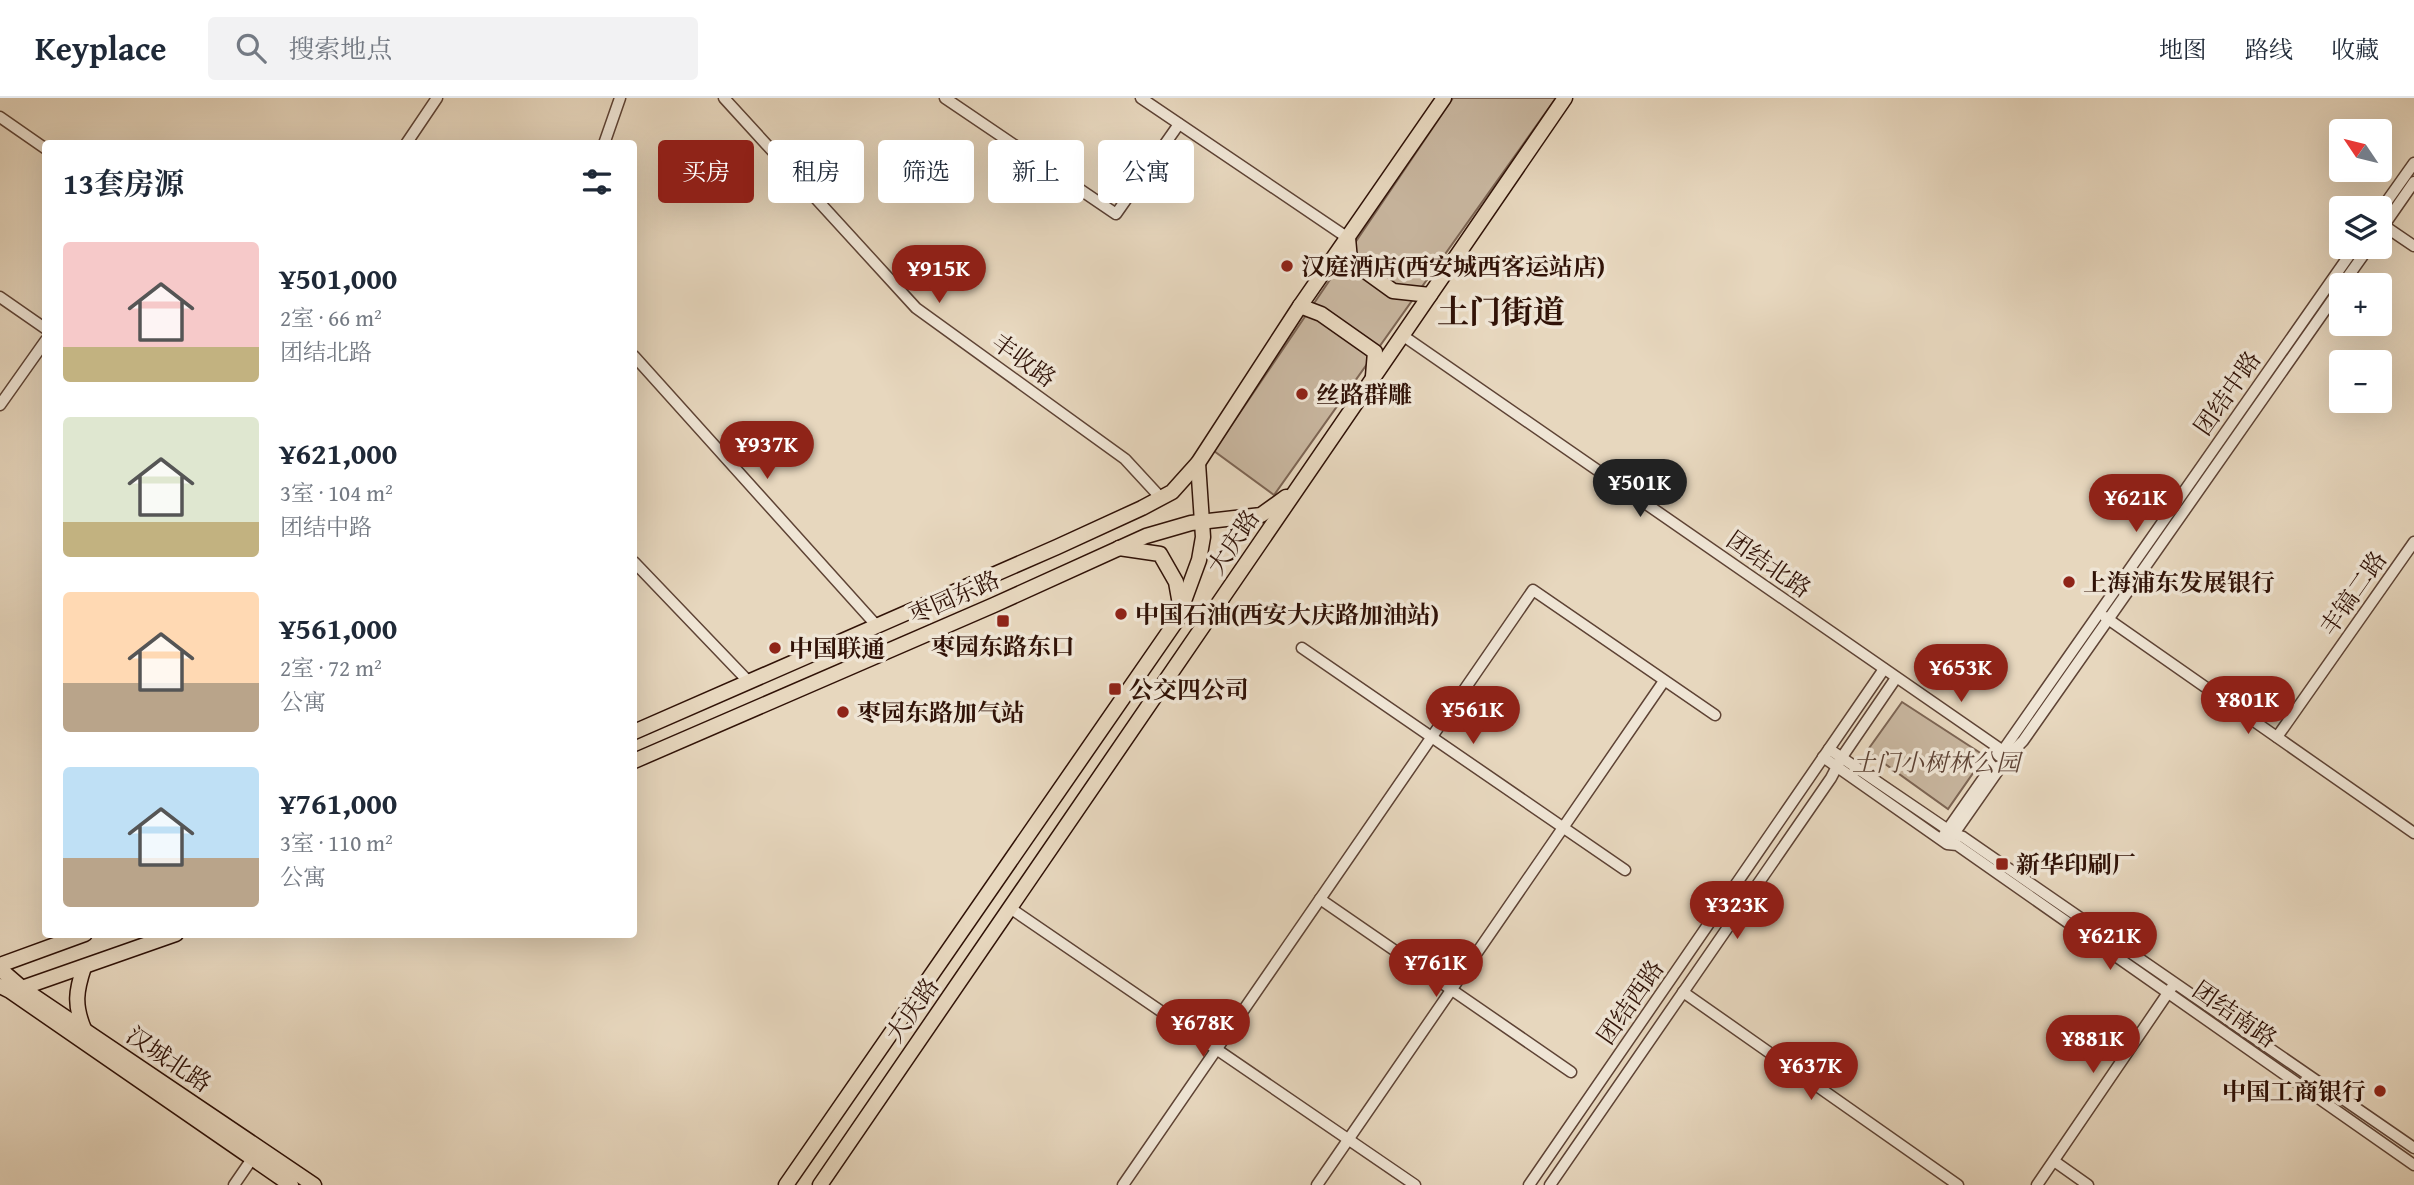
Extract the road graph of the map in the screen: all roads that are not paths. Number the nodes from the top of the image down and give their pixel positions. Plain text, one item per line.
1 (437, 98) edge
2 (620, 98) edge
3 (724, 98) edge
4 (946, 98) edge
5 (1141, 98) edge
6 (1444, 98) edge
7 (1565, 98) edge
8 (0, 117) edge
9 (1179, 124) junction
10 (408, 140) edge
11 (605, 140) edge
12 (42, 146) edge
13 (2414, 163) edge
14 (2414, 182) edge
15 (2391, 196) edge
16 (2392, 211) edge
17 (2392, 233) edge
18 (1348, 238) junction
19 (2414, 246) edge
20 (2347, 259) edge
21 (1430, 295) junction
22 (0, 297) edge
23 (2329, 304) edge
24 (1300, 306) junction
25 (42, 326) edge
26 (1402, 335) junction
27 (42, 347) edge
28 (637, 359) edge
29 (1373, 377) junction
30 (0, 405) edge
31 (1198, 463) junction
32 (1296, 490) junction
33 (1161, 498) junction
34 (1203, 522) junction
35 (2414, 542) edge
36 (1117, 548) junction
37 (637, 565) edge
38 (1181, 611) junction
39 (2104, 616) junction
40 (877, 626) junction
41 (1302, 648) dead end
42 (1153, 655) junction
43 (1173, 669) junction
44 (1884, 669) junction
45 (1896, 678) junction
46 (1664, 681) junction
47 (749, 682) junction
48 (1715, 715) dead end
49 (637, 732) edge
50 (1431, 737) junction
51 (2277, 737) junction
52 (1826, 753) junction
53 (2006, 753) junction
54 (637, 760) edge
55 (1840, 762) junction
56 (1563, 828) junction
57 (2414, 833) edge
58 (1948, 837) junction
59 (1625, 870) dead end
60 (1320, 899) junction
61 (1010, 908) junction
62 (75, 938) edge
63 (165, 938) edge
64 (0, 967) edge
65 (84, 967) junction
66 (2175, 982) junction
67 (8, 990) edge
68 (1452, 990) junction
69 (1683, 992) junction
70 (2168, 993) junction
71 (85, 1030) junction
72 (1216, 1049) junction
73 (1571, 1072) dead end
74 (1348, 1139) junction
75 (2414, 1148) edge
76 (256, 1153) junction
77 (2054, 1161) junction
78 (2414, 1165) edge
79 (234, 1185) edge
80 (291, 1185) edge
81 (314, 1185) edge
82 (786, 1185) edge
83 (820, 1185) edge
84 (1123, 1185) edge
85 (1317, 1185) edge
86 (1415, 1185) edge
87 (1529, 1185) edge
88 (1550, 1185) edge
89 (1958, 1185) edge
90 (2037, 1185) edge
91 (2088, 1185) edge

1 - 10 street
2 - 11 street
3 - 33 street, 丰收路
4 - 9 street
5 - 9 street
6 - 18 main road
7 - 21 main road, 大庆路
8 - 12 street
9 - 18 street
13 - 15 street
14 - 16 street
17 - 19 street
18 - 21 main road
18 - 24 main road
20 - 39 street, 团结中路
21 - 26 main road, 大庆路
22 - 25 street
23 - 39 street, 团结中路
24 - 29 main road
24 - 31 main road
26 - 29 main road, 大庆路
26 - 44 street, 团结北路
27 - 30 street
28 - 40 street
29 - 32 main road, 大庆路
31 - 33 main road, 枣园东路
31 - 34 main road, 大庆路
32 - 34 main road, 枣园东路
32 - 43 main road, 大庆路
33 - 40 main road, 枣园东路
34 - 36 main road, 枣园东路
34 - 38 main road, 大庆路
35 - 51 street, 丰镐二路
36 - 38 main road
36 - 54 main road, 枣园东路
37 - 47 street
38 - 42 main road, 大庆路
39 - 51 street
39 - 53 street, 团结中路
40 - 47 main road, 枣园东路
41 - 50 street
42 - 43 main road
42 - 82 main road, 大庆路
43 - 61 main road, 大庆路
44 - 45 street, 团结北路
44 - 52 street, 团结西路
45 - 53 street, 团结北路
45 - 55 street, 团结西路
46 - 48 street
46 - 50 street
46 - 56 street
47 - 49 main road, 枣园东路
50 - 56 street
50 - 60 street
51 - 57 street
52 - 55 street, 团结南路
52 - 87 street, 团结西路
53 - 58 street, 团结中路
55 - 58 street, 团结南路
55 - 69 street, 团结西路
56 - 59 street
56 - 68 street
58 - 66 street, 团结南路
58 - 70 street, 团结南路
60 - 68 street
60 - 72 street
61 - 72 street
61 - 83 main road, 大庆路
62 - 64 main road
63 - 65 main road
64 - 67 main road, 汉城北路
65 - 67 main road
65 - 71 main road
66 - 70 street
66 - 75 street, 团结南路
67 - 71 main road, 汉城北路
67 - 76 main road, 汉城北路
68 - 73 street
68 - 74 street
69 - 88 street, 团结西路
69 - 89 street
70 - 77 street
70 - 78 street, 团结南路
71 - 76 main road, 汉城北路
72 - 74 street
72 - 84 street
74 - 85 street
74 - 86 street
76 - 79 street
76 - 80 main road, 汉城北路
76 - 81 main road, 汉城北路
77 - 90 street
77 - 91 street

